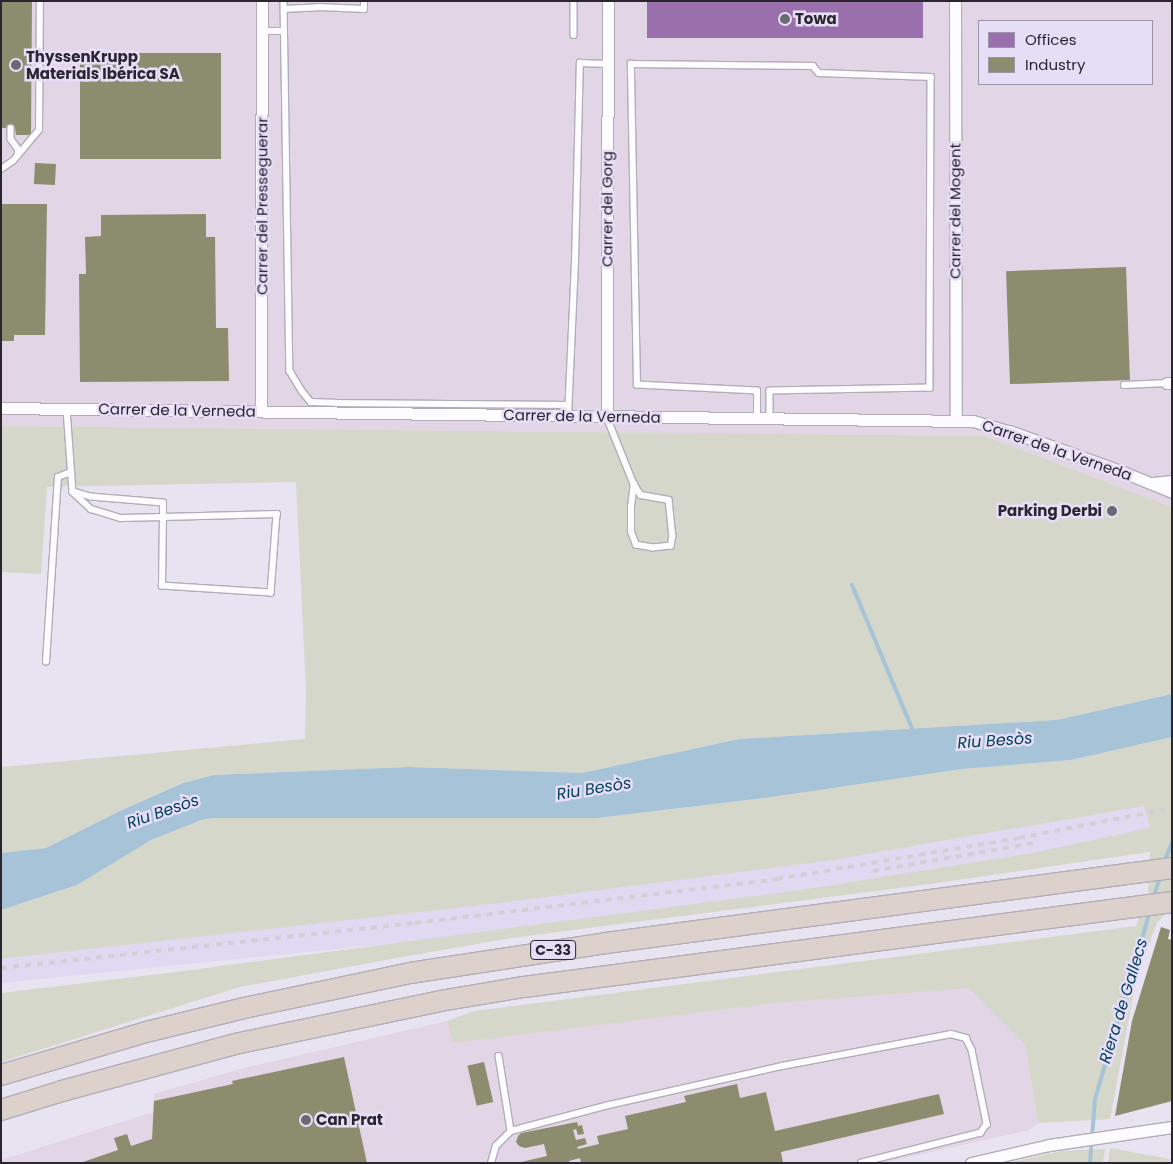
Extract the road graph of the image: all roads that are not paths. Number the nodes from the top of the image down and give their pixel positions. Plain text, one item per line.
1 (40, 1) edge
2 (262, 1) edge
3 (284, 1) edge
4 (364, 1) edge
5 (574, 1) edge
6 (608, 1) edge
7 (955, 1) edge
8 (318, 4) edge
9 (284, 9) junction
10 (263, 30) junction
11 (283, 31) junction
12 (574, 35) dead end
13 (608, 64) junction
14 (11, 128) dead end
15 (18, 155) junction
16 (1, 169) edge
17 (1169, 383) edge
18 (1124, 385) dead end
19 (1, 408) edge
20 (67, 409) junction
21 (261, 411) junction
22 (568, 411) junction
23 (607, 417) junction
24 (757, 418) junction
25 (770, 418) junction
26 (956, 421) junction
27 (71, 472) junction
28 (1172, 481) edge
29 (1151, 483) junction
30 (634, 484) junction
31 (73, 492) junction
32 (1172, 492) edge
33 (163, 517) junction
34 (46, 662) dead end
35 (1172, 868) edge
36 (1172, 902) edge
37 (499, 1056) dead end
38 (1, 1075) edge
39 (1, 1110) edge
40 (1172, 1127) edge
41 (512, 1131) junction
42 (491, 1163) edge
43 (862, 1163) edge
44 (971, 1163) edge

1 - 15 lane
2 - 10 street, Carrer del Presseguerar
3 - 9 lane
4 - 8 lane
5 - 12 lane
6 - 13 street, Carrer del Gorg
7 - 26 street, Carrer del Mogent
8 - 9 lane
9 - 11 lane
10 - 11 lane
10 - 21 street, Carrer del Presseguerar
11 - 22 lane
13 - 22 lane
13 - 23 street, Carrer del Gorg
14 - 15 lane
15 - 16 lane
17 - 18 lane
19 - 20 street, Carrer de la Verneda
20 - 21 street, Carrer de la Verneda
20 - 27 lane
21 - 22 street, Carrer de la Verneda
22 - 23 street, Carrer de la Verneda
23 - 24 street, Carrer de la Verneda
23 - 30 lane
24 - 25 street, Carrer de la Verneda
24 - 25 lane
25 - 26 street, Carrer de la Verneda
26 - 29 street, Carrer de la Verneda
27 - 31 lane
27 - 34 lane
28 - 29 street, Carrer de la Verneda
29 - 32 street, Carrer de la Verneda
30 - 30 lane
31 - 33 lane
31 - 33 lane
33 - 33 lane
35 - 38 highway, C-33
36 - 39 highway, C-33
37 - 41 lane
40 - 44 street
41 - 42 lane
41 - 43 lane

